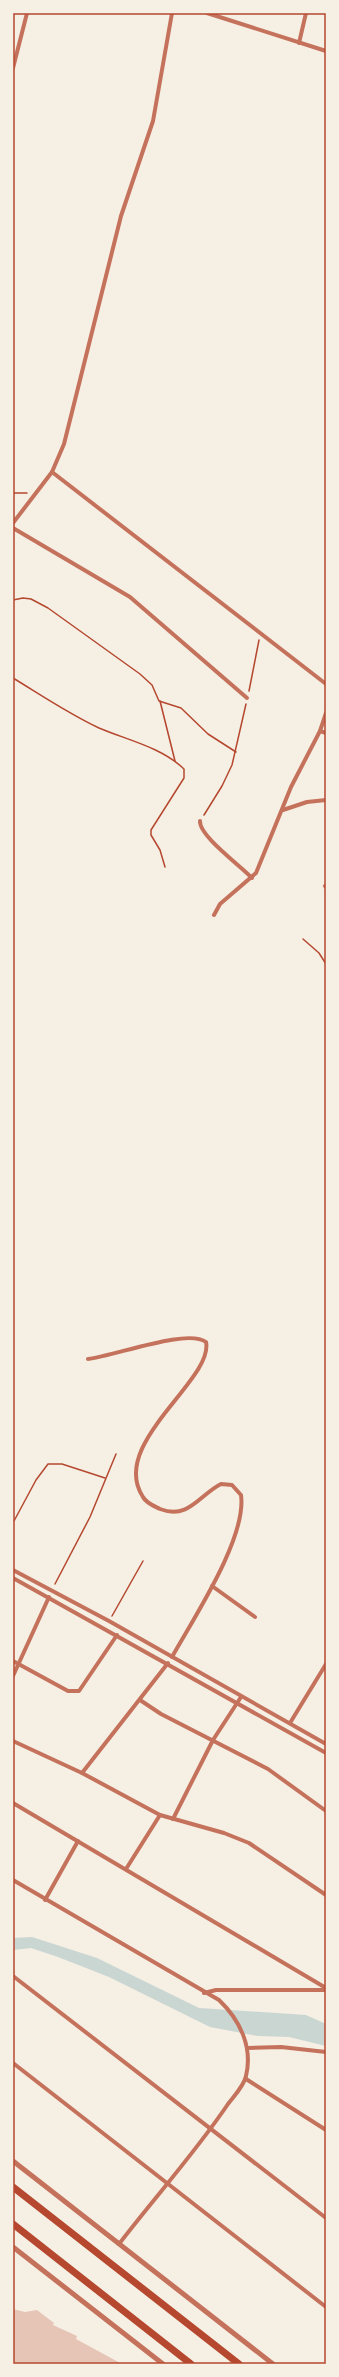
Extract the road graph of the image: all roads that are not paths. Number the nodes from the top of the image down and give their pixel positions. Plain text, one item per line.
1 (27, 13) edge
2 (172, 13) edge
3 (207, 13) edge
4 (306, 13) edge
5 (299, 43) junction
6 (326, 51) edge
7 (13, 68) edge
8 (52, 472) junction
9 (13, 523) edge
10 (13, 528) edge
11 (326, 684) edge
12 (247, 698) road end
13 (326, 713) edge
14 (320, 730) junction
15 (326, 733) edge
16 (326, 800) edge
17 (283, 810) junction
18 (200, 821) road end
19 (252, 878) junction
20 (214, 915) dead end
21 (88, 1359) dead end
22 (13, 1570) edge
23 (13, 1578) edge
24 (212, 1586) junction
25 (49, 1597) junction
26 (255, 1616) dead end
27 (117, 1635) junction
28 (172, 1657) junction
29 (13, 1661) edge
30 (168, 1663) junction
31 (18, 1664) junction
32 (326, 1664) edge
33 (13, 1676) edge
34 (241, 1697) junction
35 (140, 1700) junction
36 (238, 1703) junction
37 (290, 1723) junction
38 (213, 1740) junction
39 (13, 1741) edge
40 (326, 1744) edge
41 (326, 1753) edge
42 (82, 1773) junction
43 (13, 1803) edge
44 (326, 1811) edge
45 (160, 1815) junction
46 (173, 1819) junction
47 (78, 1841) junction
48 (126, 1869) junction
49 (13, 1880) edge
50 (326, 1895) edge
51 (45, 1900) junction
52 (13, 1976) edge
53 (326, 1989) edge
54 (204, 1993) junction
55 (248, 2048) junction
56 (326, 2052) edge
57 (13, 2063) edge
58 (246, 2078) junction
59 (210, 2128) junction
60 (326, 2130) edge
61 (13, 2162) edge
62 (166, 2183) junction
63 (13, 2187) edge
64 (326, 2218) edge
65 (13, 2224) edge
66 (119, 2244) junction
67 (13, 2247) edge
68 (326, 2307) edge
69 (162, 2364) edge
70 (191, 2364) edge
71 (239, 2364) edge
72 (273, 2364) edge

1 - 7 street
2 - 8 street
3 - 5 street
4 - 5 street
5 - 6 street
8 - 9 street
8 - 11 street
10 - 12 street
13 - 14 street
14 - 15 street
14 - 17 street
16 - 17 street
17 - 19 street
18 - 19 street
19 - 20 street
21 - 24 street
22 - 28 street
23 - 25 street
24 - 26 street
24 - 28 street
25 - 27 street
25 - 31 street
27 - 30 street
27 - 31 street
28 - 34 street
29 - 31 street
30 - 35 street
30 - 36 street
31 - 33 street
32 - 37 street
34 - 36 street
34 - 37 street
35 - 38 street
35 - 42 street
36 - 38 street
36 - 41 street
37 - 40 street
38 - 44 street
38 - 46 street
39 - 42 street
42 - 45 street
43 - 47 street
45 - 46 street
45 - 48 street
46 - 50 street
47 - 48 street
47 - 51 street
48 - 53 street
49 - 51 street
51 - 54 street
52 - 59 street
53 - 54 street
54 - 55 street
55 - 56 street
55 - 58 street
57 - 62 street
58 - 59 street
58 - 60 street
59 - 62 street
59 - 64 street
61 - 66 street
62 - 66 street
62 - 68 street
63 - 71 highway
65 - 70 highway
66 - 72 street
67 - 69 street

